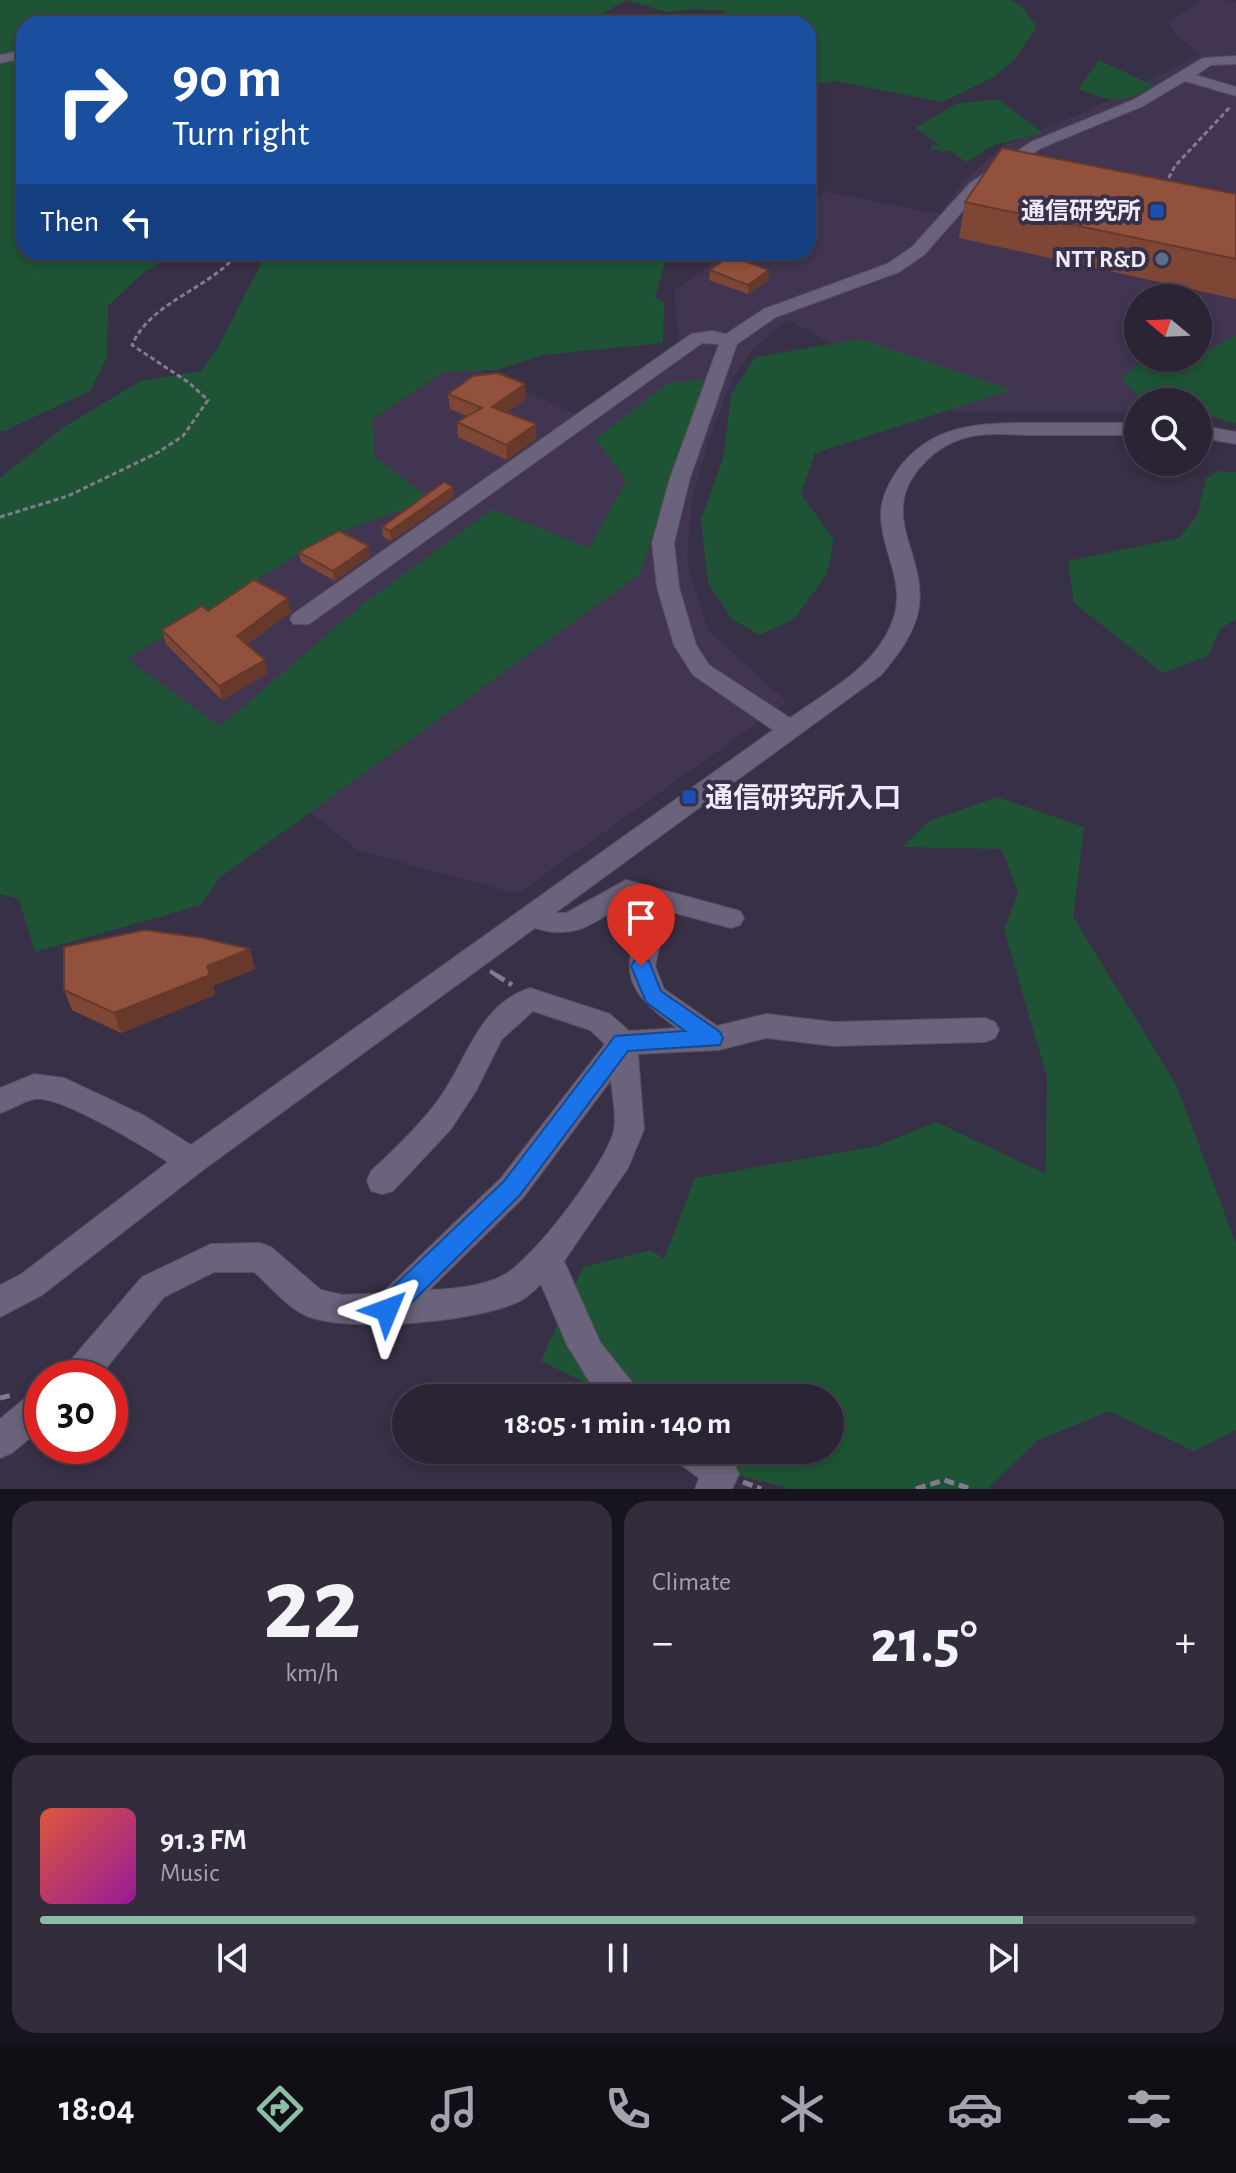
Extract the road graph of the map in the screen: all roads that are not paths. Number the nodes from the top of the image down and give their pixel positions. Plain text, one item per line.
1 (1236, 60) edge
2 (1185, 76) junction
3 (1236, 92) edge
4 (729, 341) junction
5 (1124, 429) edge
6 (1212, 434) edge
7 (1236, 438) edge
8 (301, 619) dead end
9 (792, 731) junction
10 (656, 900) junction
11 (532, 917) junction
12 (731, 918) dead end
13 (985, 1030) dead end
14 (712, 1038) junction
15 (623, 1043) junction
16 (0, 1101) edge
17 (192, 1161) junction
18 (382, 1181) dead end
19 (548, 1259) junction
20 (0, 1302) edge
21 (387, 1310) junction
22 (92, 1360) edge
23 (608, 1384) edge
24 (24, 1421) edge
25 (0, 1441) edge
26 (708, 1464) edge
27 (712, 1489) edge

1 - 2 street
2 - 3 street
2 - 4 street
4 - 8 street
4 - 9 street
5 - 9 street
6 - 7 street
9 - 11 street
10 - 11 street
10 - 12 street
10 - 14 street
11 - 17 street
13 - 14 street
14 - 15 street
15 - 18 street
15 - 19 street
15 - 21 street
16 - 17 street
17 - 20 street
19 - 21 street
19 - 23 street
21 - 22 street
24 - 25 street
26 - 27 street

